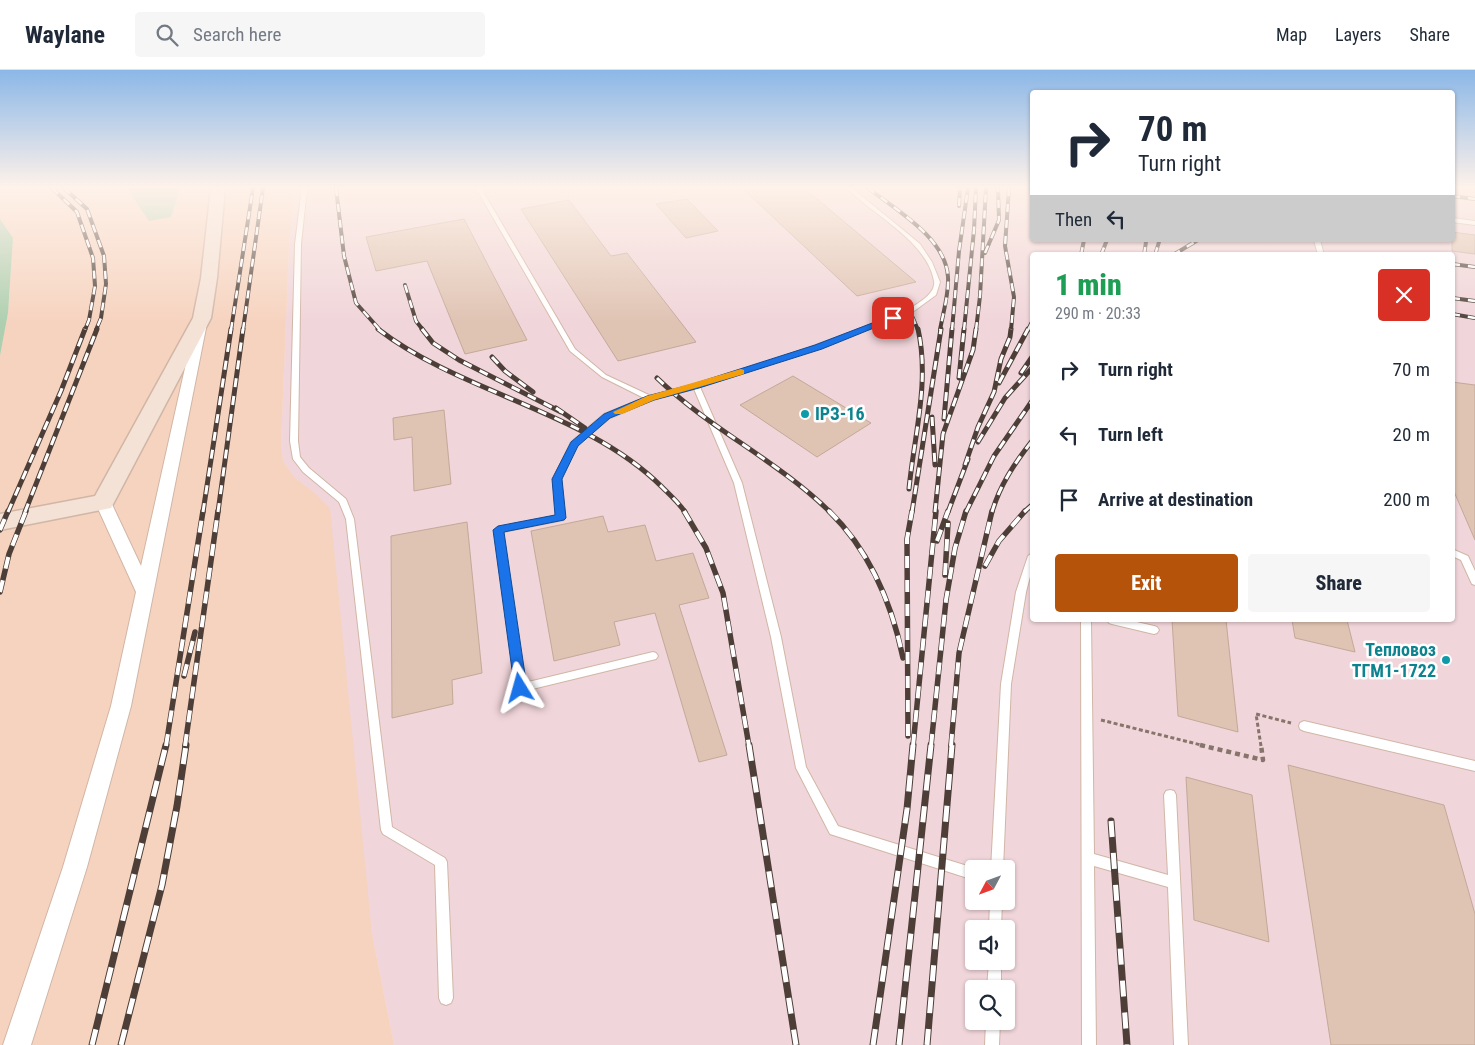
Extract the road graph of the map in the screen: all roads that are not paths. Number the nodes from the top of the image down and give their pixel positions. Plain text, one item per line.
1 (212, 234) edge
2 (299, 234) edge
3 (504, 234) edge
4 (904, 234) edge
5 (202, 318) junction
6 (696, 386) junction
7 (650, 398) junction
8 (103, 502) junction
9 (0, 522) edge
10 (1455, 553) edge
11 (1030, 562) edge
12 (1475, 582) edge
13 (145, 593) junction
14 (1086, 622) edge
15 (1120, 622) edge
16 (1154, 630) dead end
17 (653, 656) dead end
18 (1304, 726) road end
19 (1475, 766) edge
20 (1170, 795) dead end
21 (1087, 858) junction
22 (997, 860) edge
23 (965, 871) edge
24 (1174, 883) junction
25 (446, 998) dead end
26 (993, 1030) edge
27 (17, 1045) edge
28 (992, 1045) edge
29 (1088, 1045) edge
30 (1181, 1045) edge

1 - 5 street
2 - 25 lane
3 - 7 lane
4 - 6 lane
5 - 8 street
5 - 13 street
6 - 7 lane
6 - 23 lane
7 - 17 lane
8 - 9 street
8 - 13 street
10 - 12 lane
11 - 22 lane
13 - 27 street
14 - 21 lane
15 - 16 lane
18 - 19 lane
20 - 24 lane
21 - 24 lane
21 - 29 lane
24 - 30 lane
26 - 28 lane

